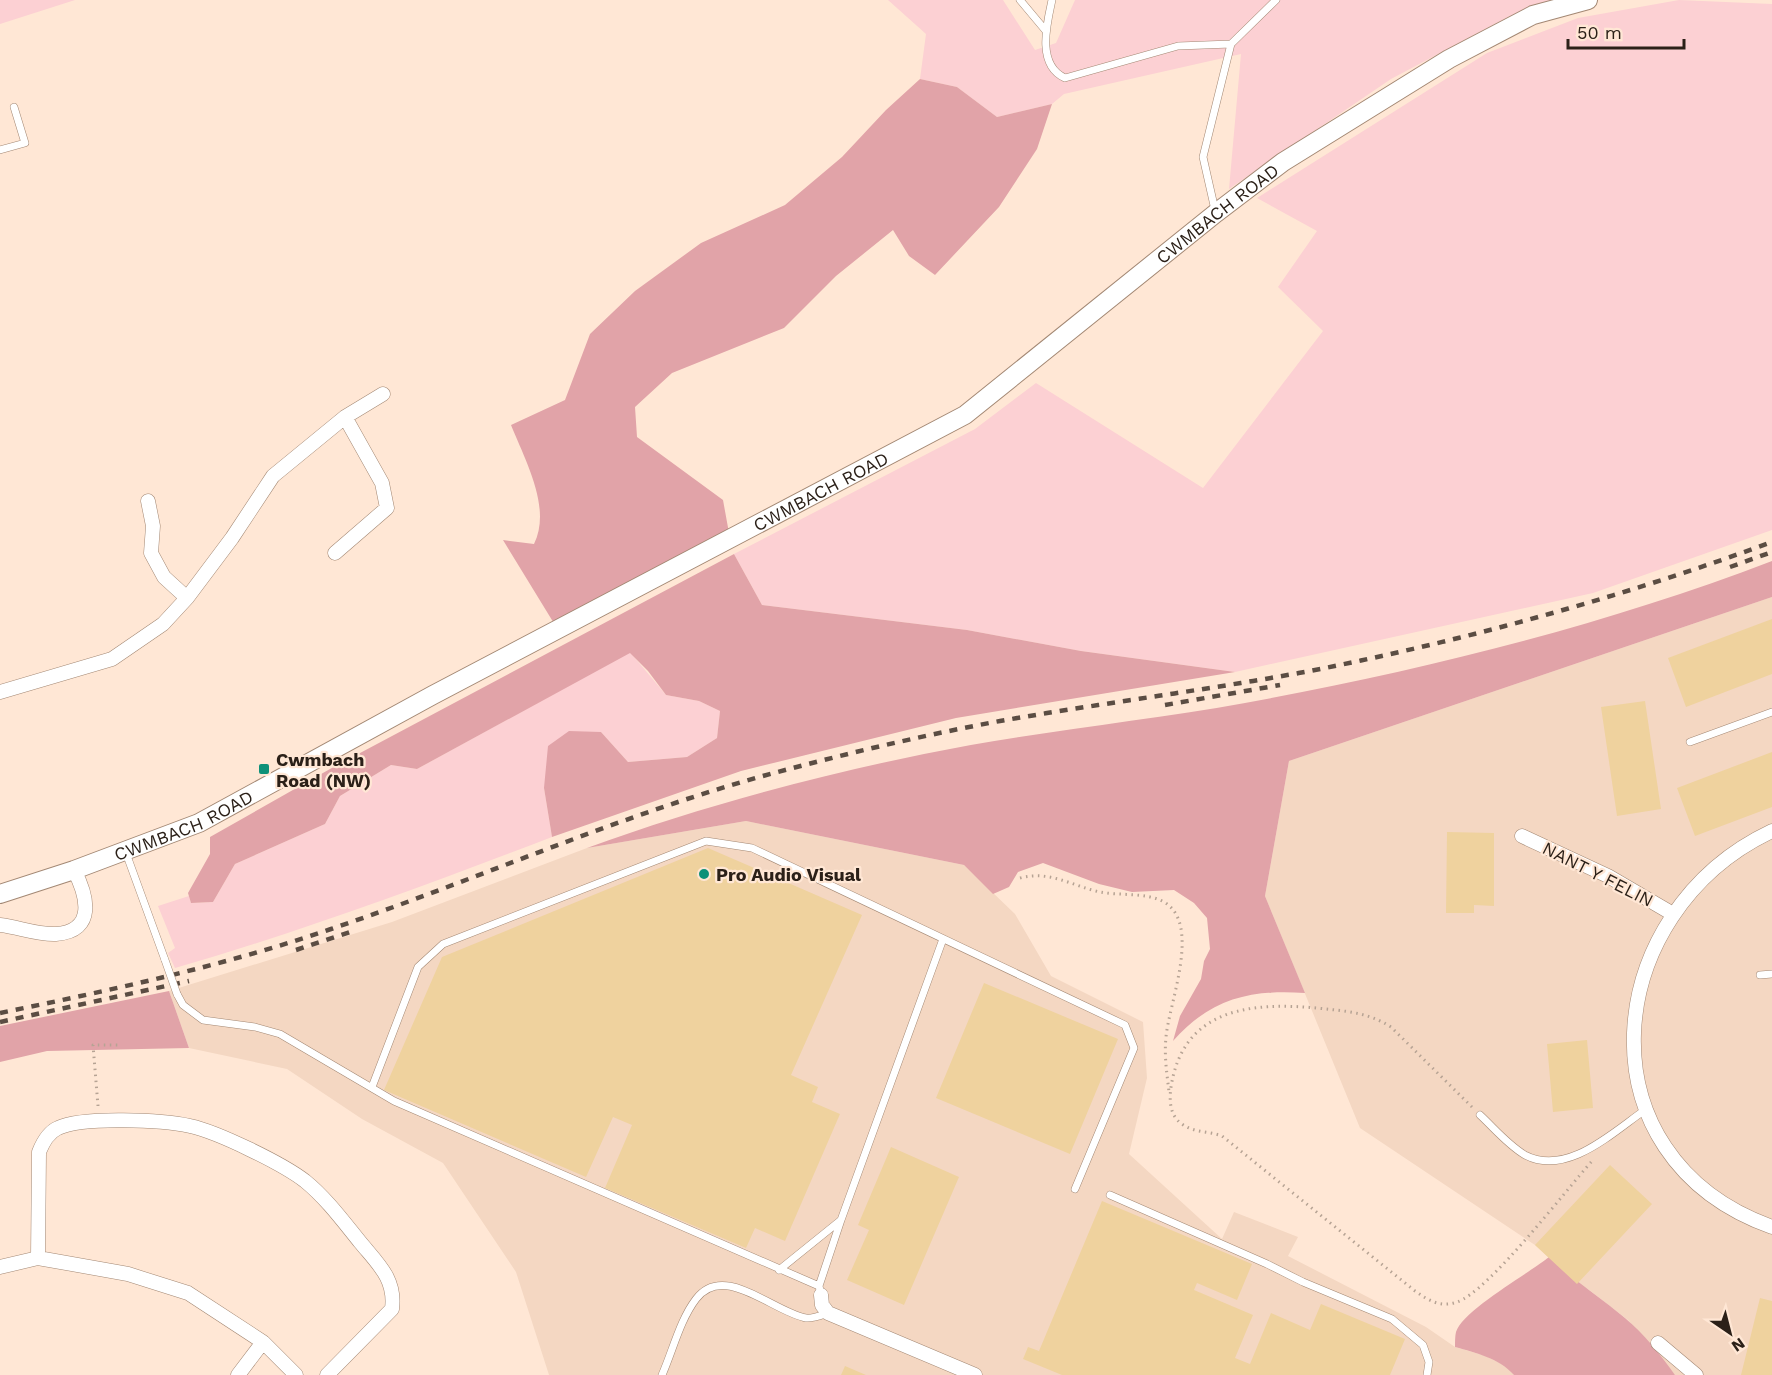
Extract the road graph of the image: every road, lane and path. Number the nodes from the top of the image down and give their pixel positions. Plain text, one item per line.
1 (1020, 0) edge
2 (1052, 0) edge
3 (1276, 0) edge
4 (1588, 0) edge
5 (1046, 32) junction
6 (1231, 44) junction
7 (14, 107) dead end
8 (0, 150) edge
9 (1216, 213) junction
10 (383, 394) dead end
11 (345, 417) junction
12 (148, 501) dead end
13 (335, 553) dead end
14 (187, 598) junction
15 (0, 692) edge
16 (1772, 712) edge
17 (1690, 742) dead end
18 (1772, 831) edge
19 (1522, 836) dead end
20 (125, 850) junction
21 (74, 870) junction
22 (1020, 878) dead end
23 (0, 894) edge
24 (1673, 914) junction
25 (0, 925) edge
26 (943, 939) junction
27 (1772, 974) edge
28 (1760, 975) dead end
29 (120, 1045) dead end
30 (372, 1087) junction
31 (1170, 1096) junction
32 (1645, 1110) junction
33 (98, 1111) dead end
34 (1480, 1115) joint
35 (1594, 1158) dead end
36 (1075, 1189) dead end
37 (1110, 1195) dead end
38 (841, 1220) junction
39 (1772, 1227) edge
40 (38, 1258) junction
41 (0, 1267) edge
42 (779, 1270) junction
43 (820, 1291) junction
44 (828, 1313) junction
45 (263, 1342) junction
46 (1658, 1343) dead end
47 (238, 1375) edge
48 (296, 1375) edge
49 (327, 1375) edge
50 (662, 1375) edge
51 (975, 1375) edge
52 (1427, 1375) edge
53 (1696, 1375) edge

1 - 5 lane
2 - 5 lane
3 - 6 lane
4 - 9 main road, CWMBACH ROAD
5 - 6 lane
6 - 9 lane
7 - 8 lane
9 - 20 main road, CWMBACH ROAD
10 - 11 street
11 - 13 street
11 - 14 street
12 - 14 street
14 - 15 street
16 - 17 lane
18 - 24 street
19 - 24 street, NANT Y FELIN
20 - 21 main road, CWMBACH ROAD
20 - 30 lane, bridge
21 - 23 main road, CWMBACH ROAD
21 - 25 street
22 - 31 path
24 - 32 street
26 - 30 lane
26 - 36 lane
26 - 38 lane
27 - 28 lane
29 - 33 path
30 - 42 lane
31 - 34 path
31 - 35 path
32 - 34 lane
32 - 39 street
37 - 52 lane
38 - 42 lane
38 - 43 lane
40 - 41 street
40 - 45 street
40 - 49 street
42 - 43 lane
43 - 44 street
44 - 50 lane
44 - 51 street
45 - 47 street
45 - 48 street
46 - 53 street

